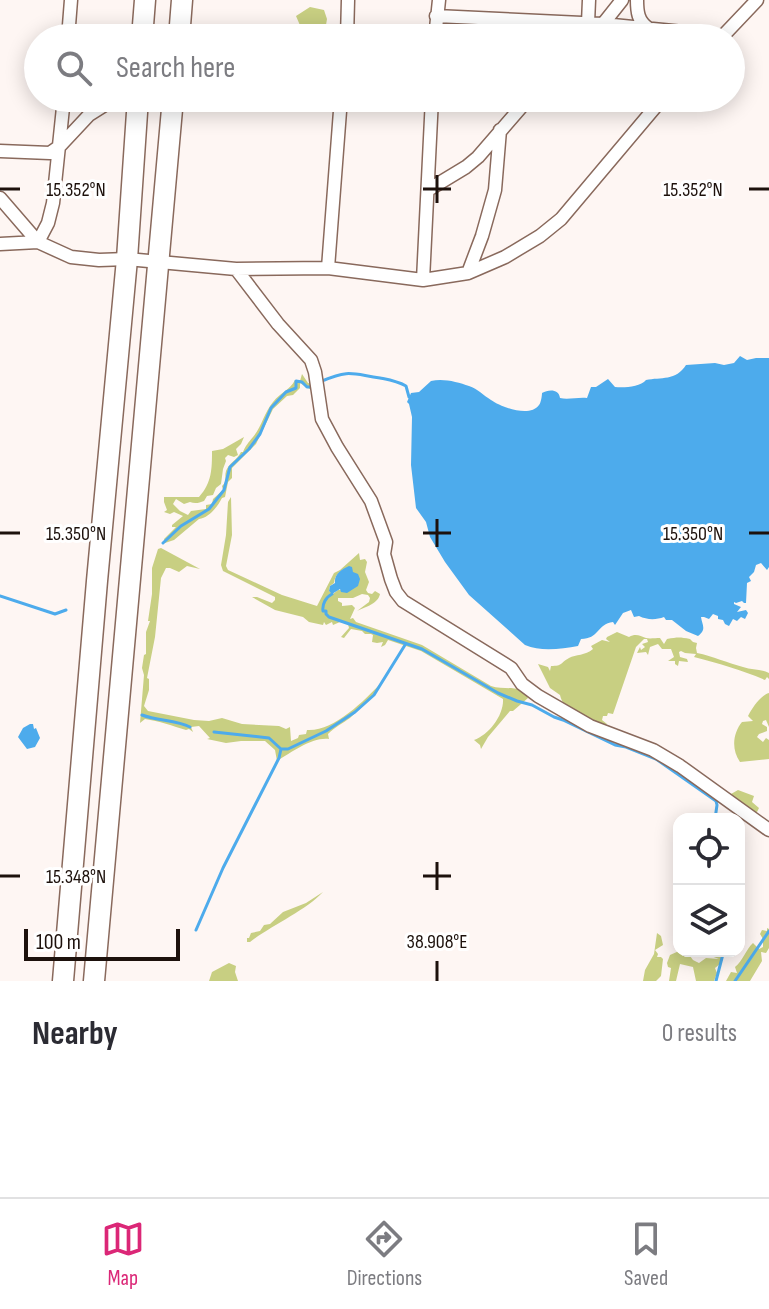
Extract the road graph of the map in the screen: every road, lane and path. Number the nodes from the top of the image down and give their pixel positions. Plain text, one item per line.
1 (71, 0) edge
2 (145, 0) edge
3 (182, 0) edge
4 (348, 0) edge
5 (439, 0) edge
6 (589, 0) edge
7 (622, 0) edge
8 (637, 0) edge
9 (757, 0) edge
10 (436, 16) junction
11 (588, 23) junction
12 (69, 24) edge
13 (143, 24) edge
14 (180, 24) edge
15 (347, 24) edge
16 (436, 24) edge
17 (603, 24) joint
18 (642, 24) edge
19 (734, 24) edge
20 (63, 112) edge
21 (94, 112) edge
22 (137, 112) edge
23 (172, 112) edge
24 (340, 112) edge
25 (431, 112) edge
26 (516, 112) edge
27 (651, 112) edge
28 (500, 130) junction
29 (60, 146) junction
30 (0, 151) edge
31 (428, 190) junction
32 (0, 198) edge
33 (38, 242) junction
34 (0, 244) edge
35 (127, 259) junction
36 (158, 262) junction
37 (328, 268) junction
38 (236, 269) junction
39 (468, 273) junction
40 (423, 280) junction
41 (769, 830) edge
42 (63, 981) edge
43 (94, 981) edge

1 - 12 street
2 - 13 main road
3 - 14 main road
4 - 15 street
5 - 10 street
6 - 11 street
7 - 17 street
8 - 18 street
9 - 19 street
10 - 11 street
10 - 16 street
11 - 17 street
20 - 29 street
21 - 29 street
22 - 35 main road
23 - 36 main road
24 - 37 street
25 - 31 street
26 - 28 street
27 - 39 street
28 - 31 street
28 - 39 street
29 - 30 street
29 - 33 street
31 - 40 street
32 - 33 street
33 - 34 street
33 - 35 street
35 - 36 street
35 - 42 main road
36 - 38 street
36 - 43 main road
37 - 38 street
37 - 40 street
38 - 41 street
39 - 40 street

